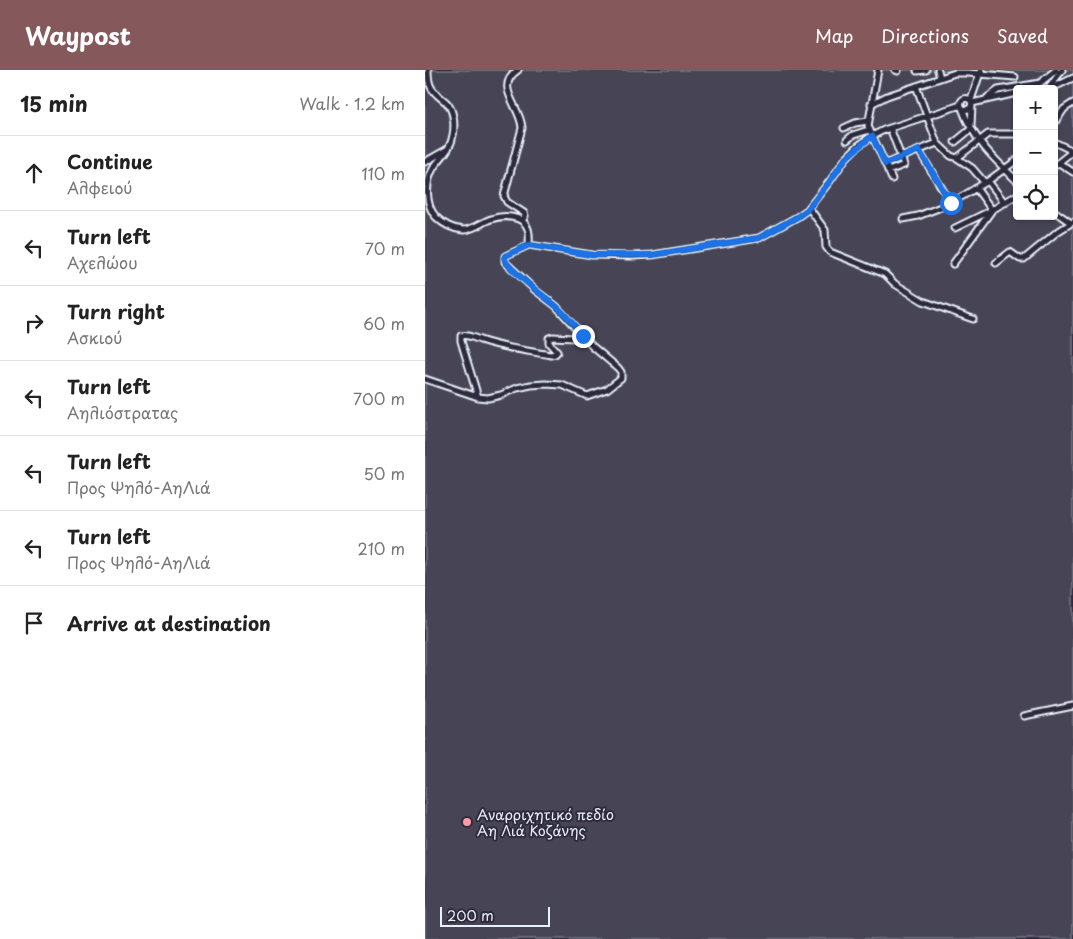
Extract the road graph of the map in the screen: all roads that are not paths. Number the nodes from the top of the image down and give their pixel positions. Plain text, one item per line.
1 (428, 70) edge
2 (518, 70) edge
3 (878, 70) edge
4 (926, 70) edge
5 (938, 70) edge
6 (1056, 70) edge
7 (1062, 70) edge
8 (917, 71) edge
9 (981, 72) edge
10 (1015, 77) dead end
11 (940, 78) junction
12 (1073, 78) edge
13 (1052, 85) edge
14 (1058, 85) edge
15 (916, 86) junction
16 (1013, 94) edge
17 (987, 98) junction
18 (971, 103) junction
19 (871, 104) junction
20 (1073, 104) edge
21 (962, 107) junction
22 (927, 116) junction
23 (1058, 118) edge
24 (868, 121) junction
25 (844, 128) dead end
26 (890, 128) junction
27 (971, 129) junction
28 (869, 130) junction
29 (1013, 134) edge
30 (872, 136) junction
31 (847, 140) dead end
32 (978, 140) junction
33 (955, 142) dead end
34 (937, 144) junction
35 (1058, 144) edge
36 (449, 149) junction
37 (919, 150) junction
38 (1073, 151) edge
39 (901, 158) junction
40 (957, 158) junction
41 (425, 162) edge
42 (1013, 163) edge
43 (1058, 163) edge
44 (885, 164) junction
45 (1058, 164) edge
46 (1005, 170) junction
47 (888, 171) junction
48 (1073, 172) edge
49 (1013, 177) edge
50 (892, 179) dead end
51 (986, 182) junction
52 (976, 188) junction
53 (1013, 198) edge
54 (951, 203) junction
55 (1005, 203) junction
56 (809, 208) junction
57 (993, 210) junction
58 (1058, 213) edge
59 (903, 219) dead end
60 (522, 221) junction
61 (1072, 222) edge
62 (955, 228) dead end
63 (529, 245) junction
64 (996, 263) dead end
65 (953, 264) dead end
66 (973, 319) dead end
67 (583, 336) junction
68 (425, 379) edge
69 (478, 398) junction
70 (1073, 706) edge
71 (1024, 716) dead end

1 - 36 street
2 - 60 street
3 - 19 street
4 - 8 street
5 - 11 street
6 - 17 street
7 - 13 street
9 - 10 street
9 - 11 street
9 - 18 street
11 - 15 street
12 - 14 street
15 - 19 street
15 - 22 street
16 - 17 street
17 - 18 street
18 - 21 street
18 - 21 street
18 - 27 street
19 - 24 street
20 - 23 street
21 - 22 street
21 - 27 street
22 - 26 street
22 - 34 street
24 - 25 street
24 - 28 street
26 - 30 street
26 - 39 street
27 - 32 street
27 - 33 street
28 - 30 street
28 - 31 street
29 - 32 street
30 - 44 street
30 - 56 street
32 - 40 street
32 - 46 street
34 - 37 street
34 - 40 street
35 - 38 street
36 - 41 street
36 - 60 street
37 - 39 street
37 - 54 street
38 - 43 street
39 - 44 street
39 - 47 street
40 - 51 street
42 - 46 street
44 - 47 street
45 - 48 street
46 - 49 street
46 - 51 street
47 - 50 street
51 - 52 street
51 - 55 street
52 - 54 street
52 - 57 street
53 - 55 street
54 - 59 street
55 - 57 street
56 - 63 street
56 - 66 street
57 - 62 street
57 - 65 street
58 - 61 street
60 - 63 street
61 - 64 street
63 - 67 street
67 - 69 street
67 - 69 street
68 - 69 street
70 - 71 street

